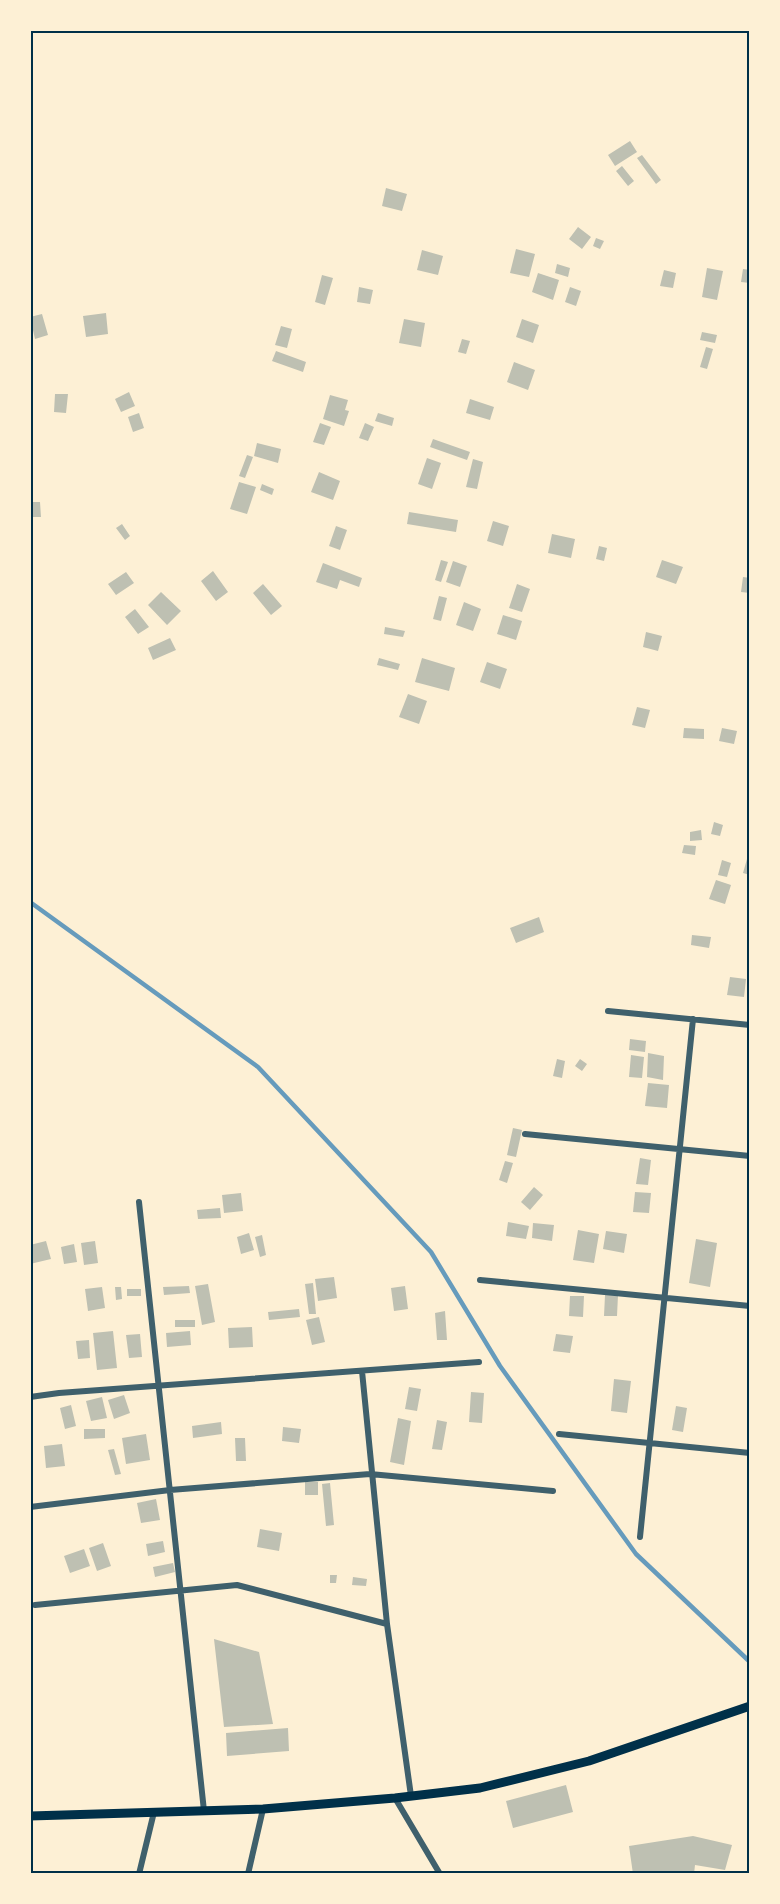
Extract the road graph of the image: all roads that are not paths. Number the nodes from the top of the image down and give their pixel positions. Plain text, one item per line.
1 (609, 1011) dead end
2 (693, 1019) junction
3 (750, 1025) edge
4 (525, 1134) dead end
5 (680, 1149) junction
6 (750, 1156) edge
7 (139, 1202) dead end
8 (480, 1280) dead end
9 (665, 1298) junction
10 (750, 1306) edge
11 (479, 1362) dead end
12 (362, 1371) junction
13 (159, 1386) junction
14 (30, 1397) edge
15 (560, 1434) dead end
16 (650, 1443) junction
17 (750, 1453) edge
18 (370, 1474) junction
19 (170, 1490) junction
20 (553, 1491) dead end
21 (30, 1507) edge
22 (640, 1537) dead end
23 (181, 1591) junction
24 (35, 1605) dead end
25 (387, 1624) junction
26 (750, 1707) edge
27 (411, 1796) junction
28 (395, 1798) junction
29 (264, 1809) junction
30 (204, 1810) junction
31 (154, 1812) junction
32 (30, 1816) edge
33 (139, 1874) edge
34 (248, 1874) edge
35 (440, 1874) edge

1 - 2 street
2 - 3 street
2 - 5 street
4 - 5 street
5 - 6 street
5 - 9 street
7 - 13 street
8 - 9 street
9 - 10 street
9 - 16 street
11 - 12 street
12 - 13 street
12 - 18 street
13 - 14 street
13 - 19 street
15 - 16 street
16 - 17 street
16 - 22 street
18 - 19 street
18 - 20 street
18 - 25 street
19 - 21 street
19 - 23 street
23 - 24 street
23 - 25 street
23 - 30 street
25 - 27 street
26 - 27 main road
27 - 28 main road
28 - 29 main road
28 - 35 street
29 - 30 main road
29 - 34 street
30 - 31 main road
31 - 32 main road
31 - 33 street

